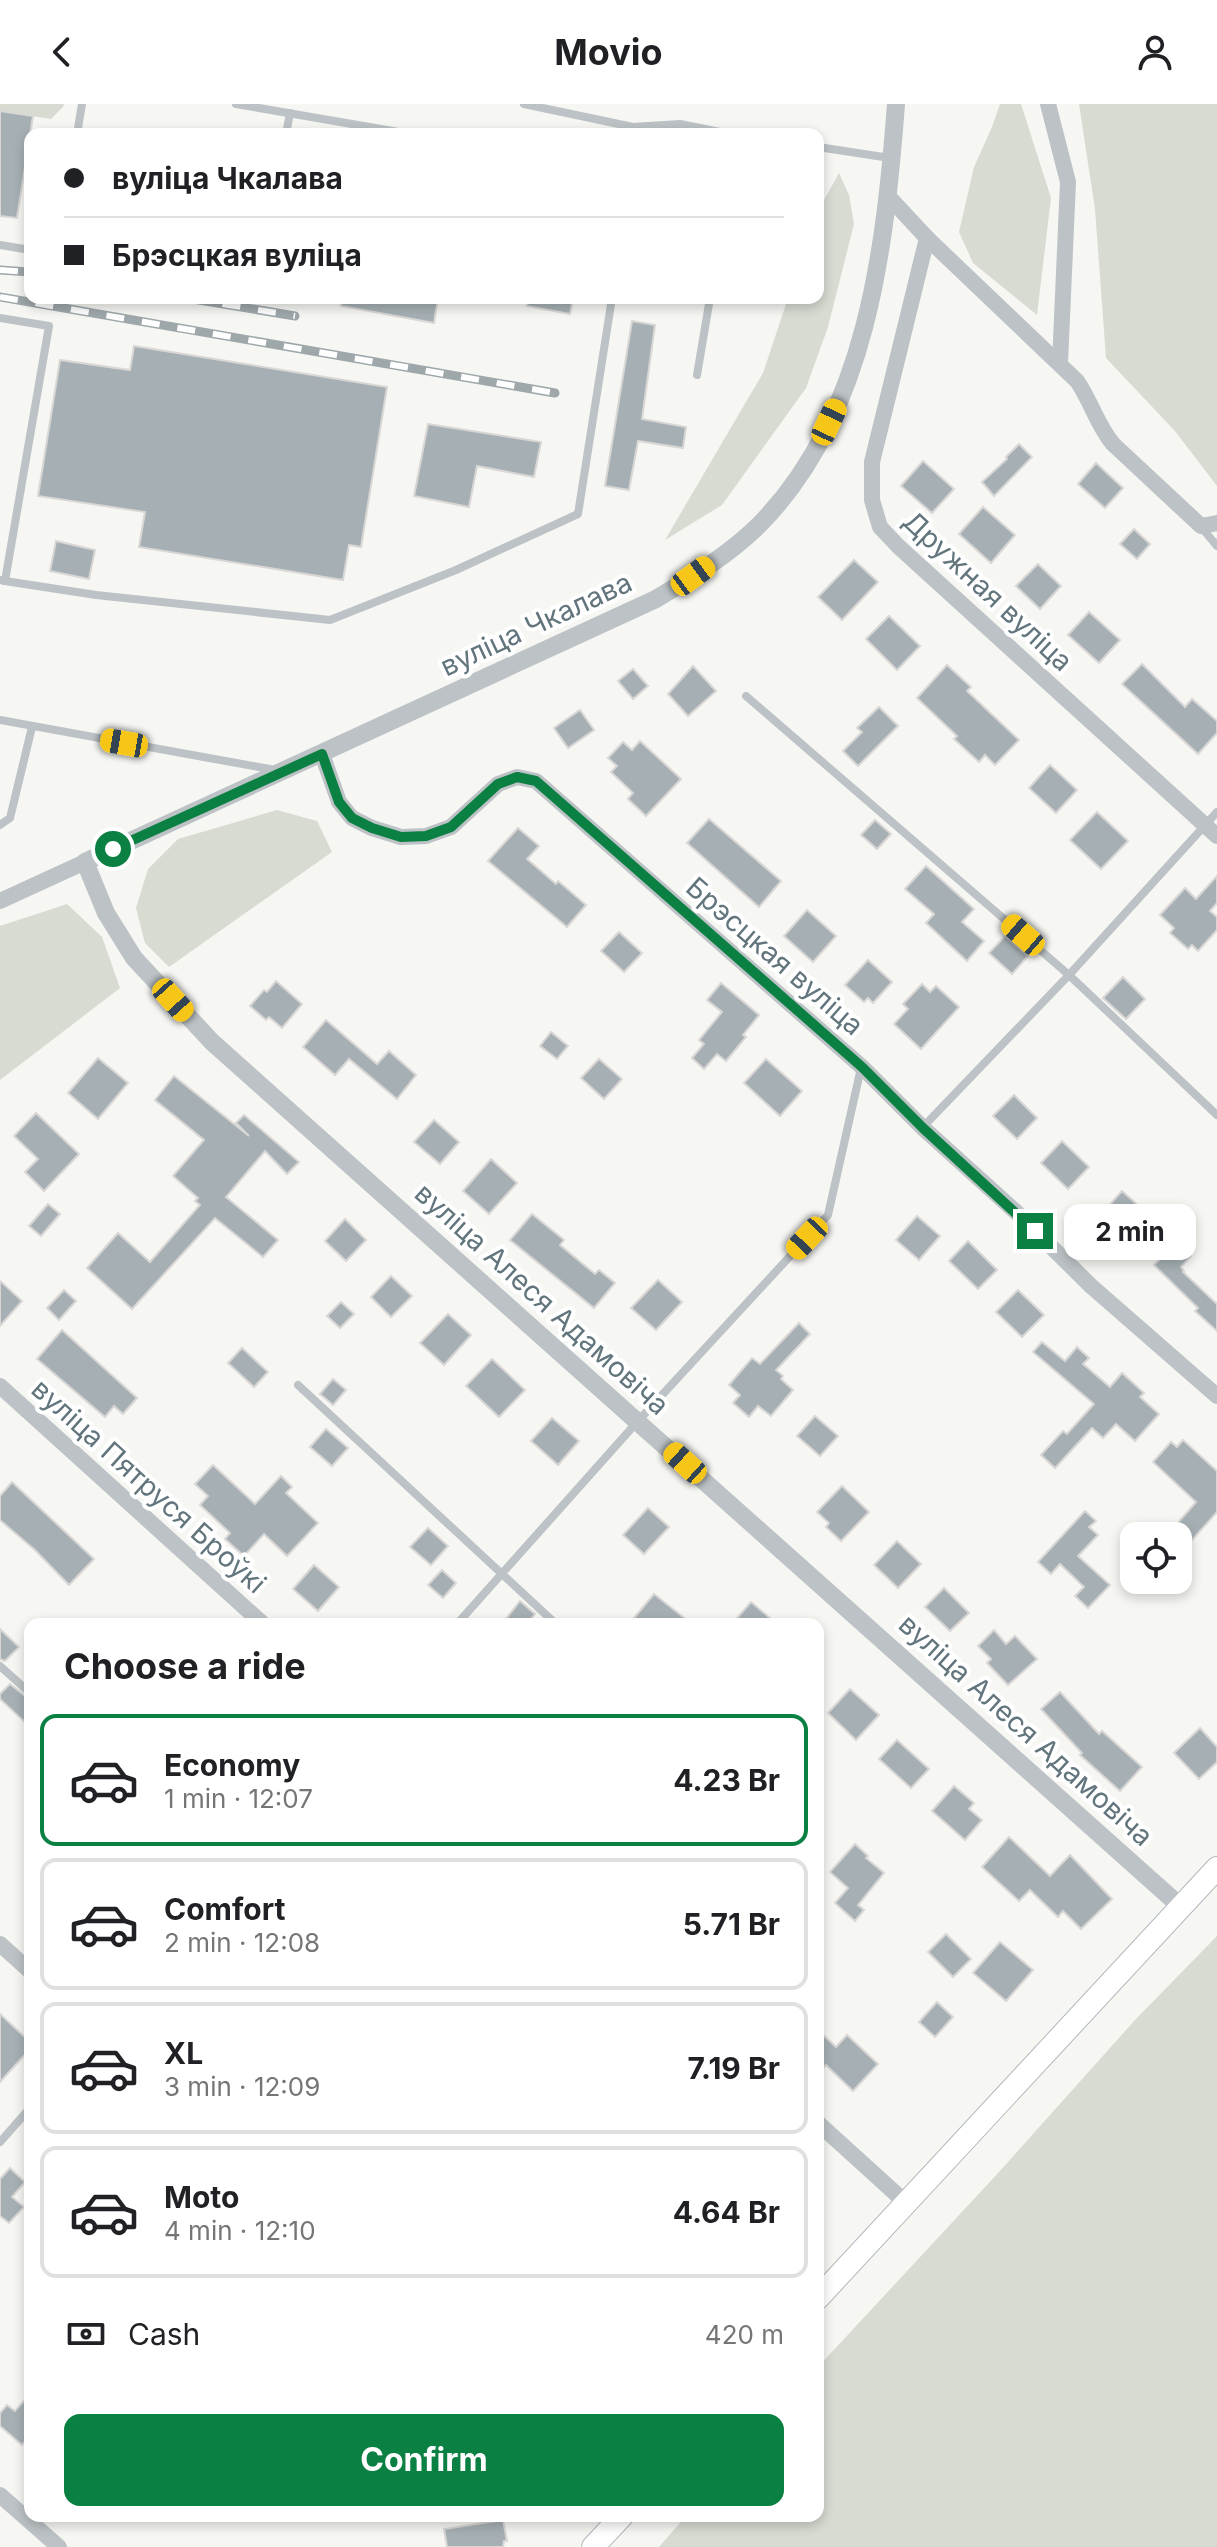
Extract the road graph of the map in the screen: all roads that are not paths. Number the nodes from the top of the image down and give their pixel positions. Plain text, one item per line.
1 (82, 104) edge
2 (236, 104) edge
3 (524, 104) edge
4 (896, 104) edge
5 (1048, 104) edge
6 (290, 113) junction
7 (78, 128) edge
8 (287, 128) edge
9 (376, 128) edge
10 (700, 128) edge
11 (824, 148) edge
12 (891, 158) junction
13 (887, 195) junction
14 (927, 238) junction
15 (0, 245) edge
16 (24, 249) edge
17 (611, 304) edge
18 (709, 304) edge
19 (0, 318) edge
20 (1060, 363) junction
21 (697, 375) dead end
22 (1209, 525) edge
23 (1217, 546) edge
24 (2, 580) edge
25 (746, 696) dead end
26 (0, 720) edge
27 (32, 727) junction
28 (322, 754) junction
29 (283, 771) junction
30 (1217, 812) edge
31 (0, 825) edge
32 (1211, 830) edge
33 (85, 862) junction
34 (0, 901) edge
35 (1069, 975) junction
36 (862, 1067) junction
37 (1217, 1115) edge
38 (923, 1128) junction
39 (298, 1385) dead end
40 (0, 1386) edge
41 (1217, 1396) edge
42 (638, 1421) junction
43 (501, 1575) junction
44 (256, 1618) edge
45 (462, 1618) edge
46 (549, 1618) edge
47 (0, 1666) edge
48 (24, 1688) edge
49 (1217, 1868) edge
50 (1180, 1906) junction
51 (0, 1944) edge
52 (24, 1966) edge
53 (24, 2115) edge
54 (824, 2128) edge
55 (0, 2142) edge
56 (905, 2202) junction
57 (824, 2291) edge
58 (0, 2495) edge
59 (24, 2516) edge
60 (31, 2522) edge
61 (616, 2522) edge
62 (59, 2547) edge
63 (593, 2547) edge

1 - 7 lane
2 - 6 lane
3 - 10 lane
4 - 12 street, вуліца Чкалава
5 - 20 street
6 - 8 lane
6 - 9 lane
11 - 12 lane
12 - 13 street, вуліца Чкалава
13 - 14 street
13 - 28 street, вуліца Чкалава
14 - 20 street
14 - 32 street, Дружная вуліца
15 - 16 lane
17 - 24 lane
18 - 21 lane
19 - 24 lane
20 - 22 street
22 - 23 lane
25 - 35 lane
26 - 27 lane
27 - 29 lane
27 - 31 lane
28 - 29 street, вуліца Чкалава
28 - 36 street, Брэсцкая вуліца
29 - 33 street, вуліца Чкалава
30 - 32 lane
32 - 35 lane
33 - 34 street, вуліца Чкалава
33 - 42 street, вуліца Алеся Адамовіча
35 - 37 lane
35 - 38 lane
36 - 38 street, Брэсцкая вуліца
36 - 42 lane
38 - 41 street, Брэсцкая вуліца
39 - 43 lane
40 - 44 street, вуліца Пятруся Броўкі
42 - 43 lane
42 - 50 street, вуліца Алеся Адамовіча
43 - 45 lane
43 - 46 lane
47 - 48 lane
49 - 50 main road
50 - 56 main road
51 - 52 street
53 - 55 lane
54 - 56 street
56 - 57 main road
58 - 59 street
60 - 62 street
61 - 63 main road

